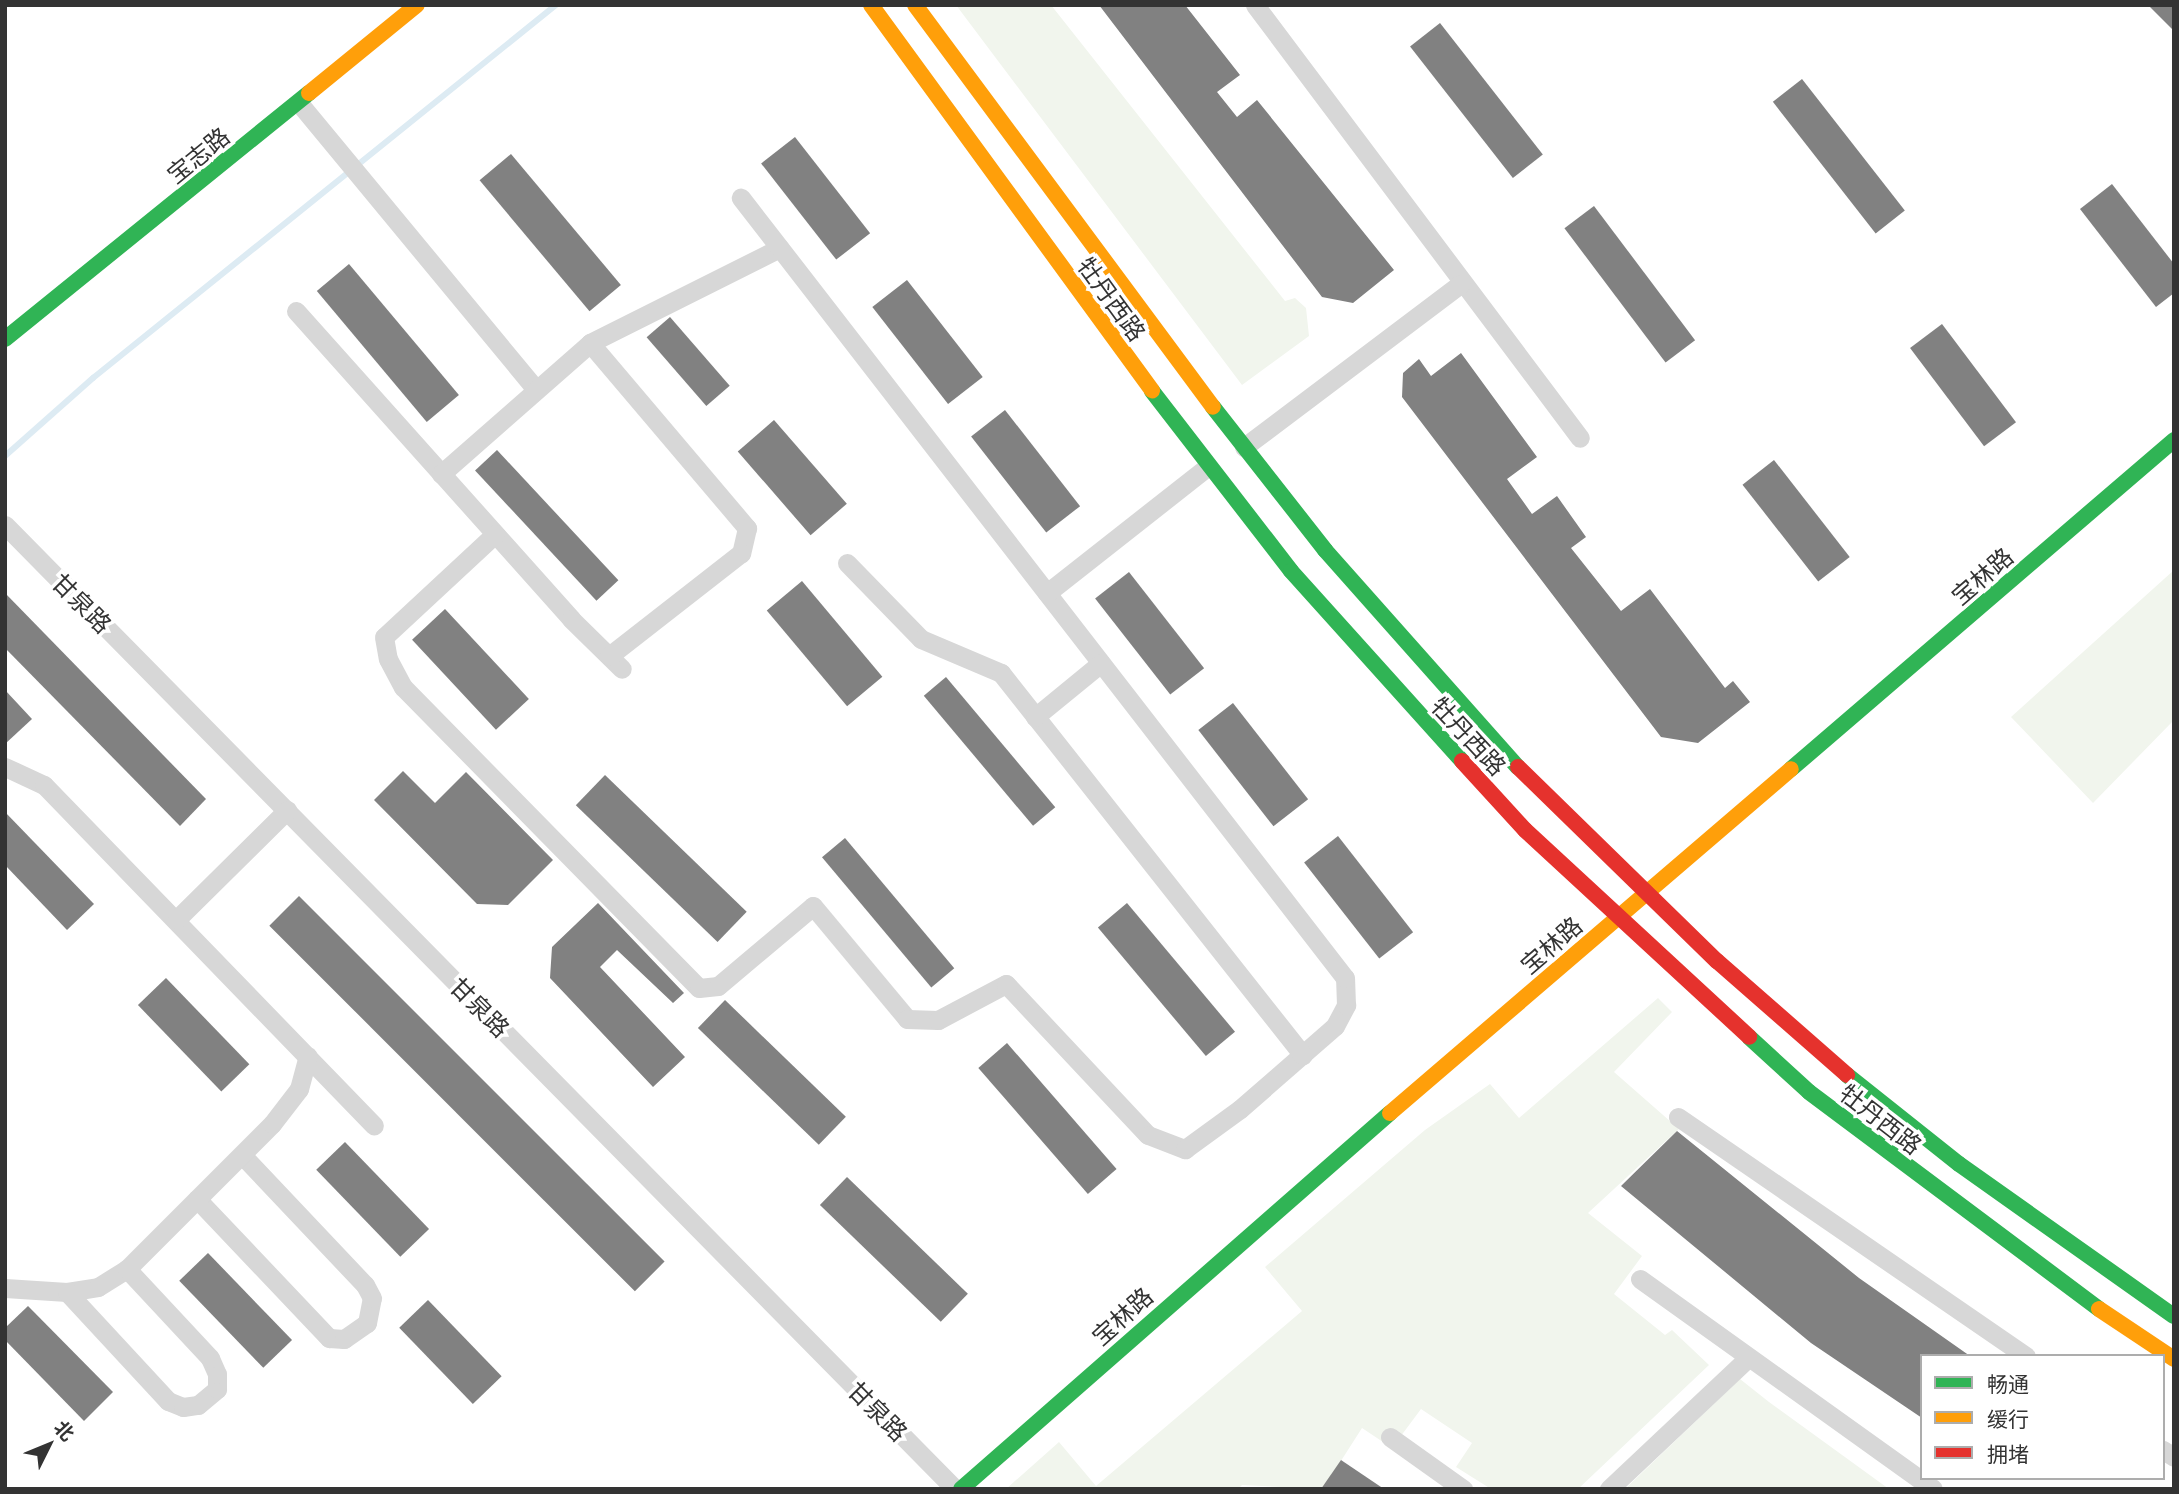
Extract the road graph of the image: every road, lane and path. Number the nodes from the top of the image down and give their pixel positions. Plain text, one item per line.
1 (417, 5) edge
2 (871, 5) edge
3 (915, 5) edge
4 (1255, 5) edge
5 (299, 103) junction
6 (741, 198) dead end
7 (780, 248) junction
8 (1460, 284) junction
9 (296, 312) dead end
10 (5, 339) edge
11 (590, 343) junction
12 (536, 389) junction
13 (1580, 438) dead end
14 (2174, 440) edge
15 (1244, 447) junction
16 (1207, 467) junction
17 (442, 474) junction
18 (5, 524) edge
19 (495, 534) junction
20 (847, 563) dead end
21 (1047, 593) junction
22 (1101, 663) junction
23 (1035, 717) junction
24 (5, 767) edge
25 (286, 810) junction
26 (1646, 893) junction
27 (1619, 916) junction
28 (177, 919) junction
29 (1303, 1055) junction
30 (308, 1056) junction
31 (1678, 1117) dead end
32 (373, 1125) dead end
33 (242, 1155) junction
34 (197, 1199) junction
35 (127, 1269) junction
36 (1640, 1279) dead end
37 (5, 1288) edge
38 (67, 1292) junction
39 (2174, 1315) edge
40 (2023, 1354) edge
41 (1746, 1359) junction
42 (2174, 1359) edge
43 (1390, 1437) dead end
44 (1920, 1480) edge
45 (955, 1489) edge
46 (961, 1489) edge
47 (1463, 1489) edge
48 (1609, 1489) edge

1 - 5 street, 宝志路
2 - 16 street, 牡丹西路
3 - 15 street, 牡丹西路
4 - 8 street
5 - 10 street, 宝志路
5 - 12 street
6 - 7 street
7 - 11 street
7 - 21 street
8 - 13 street
8 - 15 street
9 - 17 street
11 - 12 street
11 - 19 street
12 - 17 street
14 - 26 street, 宝林路
15 - 26 street, 牡丹西路
16 - 21 street
16 - 27 street, 牡丹西路
17 - 19 street
18 - 25 street, 甘泉路
19 - 29 street
20 - 23 street
21 - 22 street
22 - 23 street
22 - 29 street
23 - 29 street
24 - 28 street
25 - 28 street
25 - 45 street, 甘泉路
26 - 27 street, 宝林路
26 - 39 street, 牡丹西路
27 - 42 street, 牡丹西路
27 - 46 street, 宝林路
28 - 30 street
30 - 32 street
30 - 33 street
31 - 40 street
33 - 34 street
33 - 34 street
34 - 35 street
35 - 38 street
35 - 38 street
36 - 41 street
37 - 38 street
41 - 44 street
41 - 48 street
43 - 47 street

